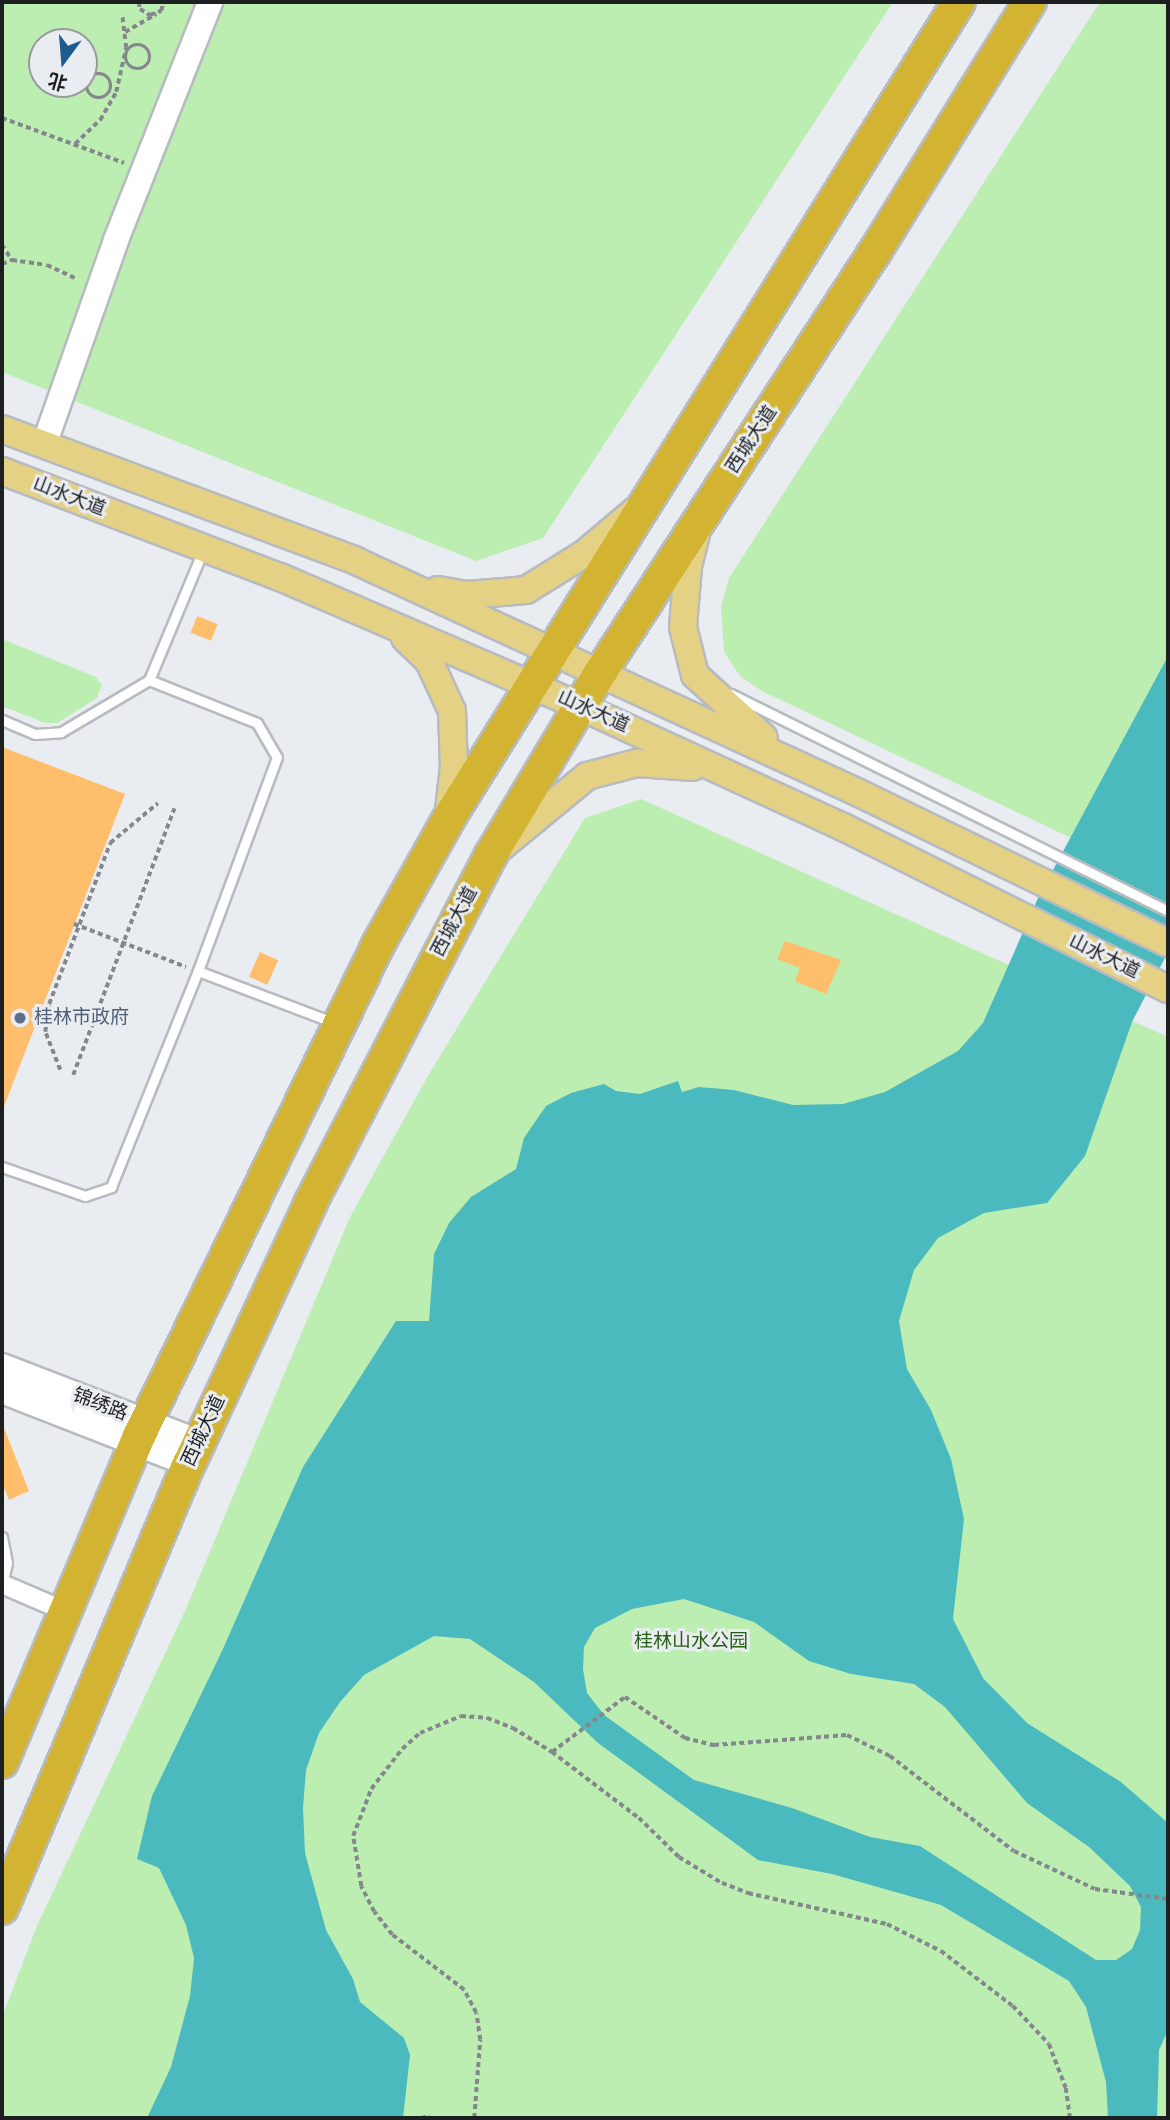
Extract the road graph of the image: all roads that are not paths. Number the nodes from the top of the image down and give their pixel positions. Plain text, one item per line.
1 (210, 2) edge
2 (958, 2) edge
3 (1030, 2) edge
4 (2, 429) edge
5 (44, 444) junction
6 (2, 471) edge
7 (647, 501) junction
8 (699, 521) junction
9 (204, 549) junction
10 (410, 586) junction
11 (394, 626) junction
12 (554, 651) junction
13 (600, 673) junction
14 (695, 675) junction
15 (149, 680) junction
16 (532, 685) junction
17 (580, 706) junction
18 (2, 720) edge
19 (793, 762) junction
20 (738, 779) junction
21 (448, 820) junction
22 (491, 855) junction
23 (1168, 911) edge
24 (1168, 943) edge
25 (198, 971) junction
26 (1168, 989) edge
27 (338, 1025) junction
28 (2, 1167) edge
29 (2, 1366) edge
30 (2, 1391) edge
31 (141, 1433) junction
32 (194, 1453) junction
33 (2, 1537) edge
34 (2, 1585) edge
35 (65, 1611) junction
36 (2, 1762) edge
37 (2, 1908) edge

1 - 5 street
2 - 7 highway
3 - 8 highway, 西城大道
4 - 5 main road, 山水大道
5 - 10 main road, 山水大道
6 - 9 main road, 山水大道
7 - 10 main road
7 - 12 highway
8 - 13 highway, 西城大道
8 - 14 main road
9 - 11 main road, 山水大道
9 - 15 lane
10 - 12 main road, 山水大道
11 - 16 main road, 山水大道
11 - 21 main road
12 - 13 main road, 山水大道
12 - 16 highway
13 - 17 highway, 西城大道
13 - 19 main road, 山水大道
14 - 19 main road
14 - 23 lane
15 - 18 lane
15 - 25 lane
16 - 17 main road, 山水大道
16 - 21 highway
17 - 20 main road, 山水大道
17 - 22 highway, 西城大道
19 - 24 main road, 山水大道
20 - 22 main road
20 - 26 main road, 山水大道
21 - 27 highway
22 - 32 highway, 西城大道
25 - 27 lane
25 - 28 lane
27 - 31 highway
29 - 31 street, 锦绣路
30 - 31 street, 锦绣路
31 - 32 street, 锦绣路
31 - 35 highway
32 - 37 highway, 西城大道
33 - 34 lane
34 - 35 street
35 - 36 highway

